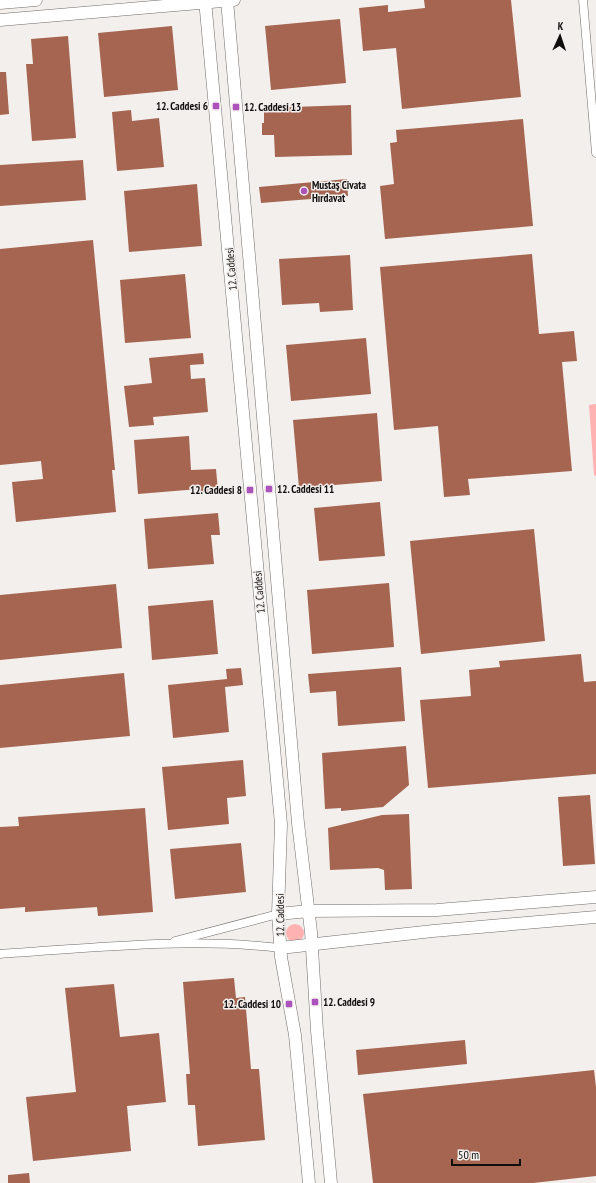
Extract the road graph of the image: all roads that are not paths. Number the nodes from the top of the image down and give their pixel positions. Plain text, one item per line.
1 (36, 0) edge
2 (230, 0) edge
3 (583, 0) edge
4 (205, 1) edge
5 (0, 3) edge
6 (0, 20) edge
7 (596, 153) edge
8 (596, 897) edge
9 (309, 911) junction
10 (278, 914) junction
11 (596, 917) edge
12 (166, 944) junction
13 (312, 946) junction
14 (280, 948) junction
15 (0, 954) edge
16 (309, 1183) edge
17 (331, 1183) edge

1 - 5 street
2 - 4 street
2 - 9 street, 12. Caddesi
3 - 7 street
4 - 6 street
4 - 10 street, 12. Caddesi
8 - 9 street
9 - 10 street
9 - 13 street, 12. Caddesi
10 - 12 street
10 - 14 street, 12. Caddesi
11 - 13 street
12 - 14 street
12 - 15 street
13 - 14 street
13 - 17 street, 12. Caddesi
14 - 16 street, 12. Caddesi

